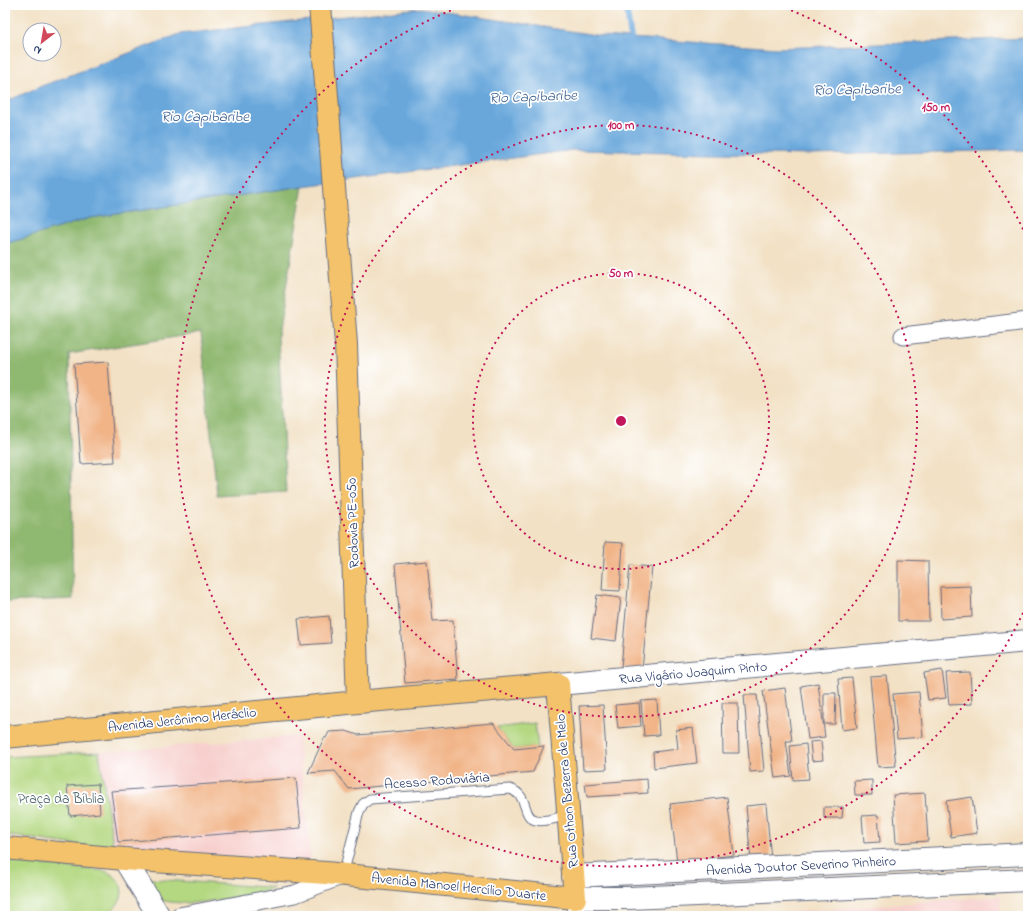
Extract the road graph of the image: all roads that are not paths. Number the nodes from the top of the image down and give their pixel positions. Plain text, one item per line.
1 (320, 5) edge
2 (1028, 321) edge
3 (903, 336) dead end
4 (1028, 641) edge
5 (558, 684) junction
6 (358, 702) junction
7 (5, 737) edge
8 (569, 814) junction
9 (5, 848) edge
10 (1028, 854) edge
11 (124, 859) junction
12 (343, 875) junction
13 (573, 876) junction
14 (1028, 880) edge
15 (576, 907) edge
16 (159, 916) edge
17 (179, 916) edge

1 - 6 main road, Rodovia PE-050
2 - 3 street
4 - 5 street, Rua Vigário Joaquim Pinto
5 - 6 main road, Rua Vigário Joaquim Pinto
5 - 8 main road, Rua Othon Bezerra de Melo
6 - 7 main road, Avenida Jerônimo Heráclio
8 - 12 lane, Acesso Rodoviária
8 - 13 main road, Rua Othon Bezerra de Melo
9 - 11 main road
10 - 13 street, Avenida Doutor Severino Pinheiro
11 - 12 main road
11 - 16 street
12 - 15 main road, Avenida Manoel Hercílio Duarte
12 - 17 street
13 - 15 main road, Rua Othon Bezerra de Melo
14 - 15 street, Avenida Doutor Severino Pinheiro

